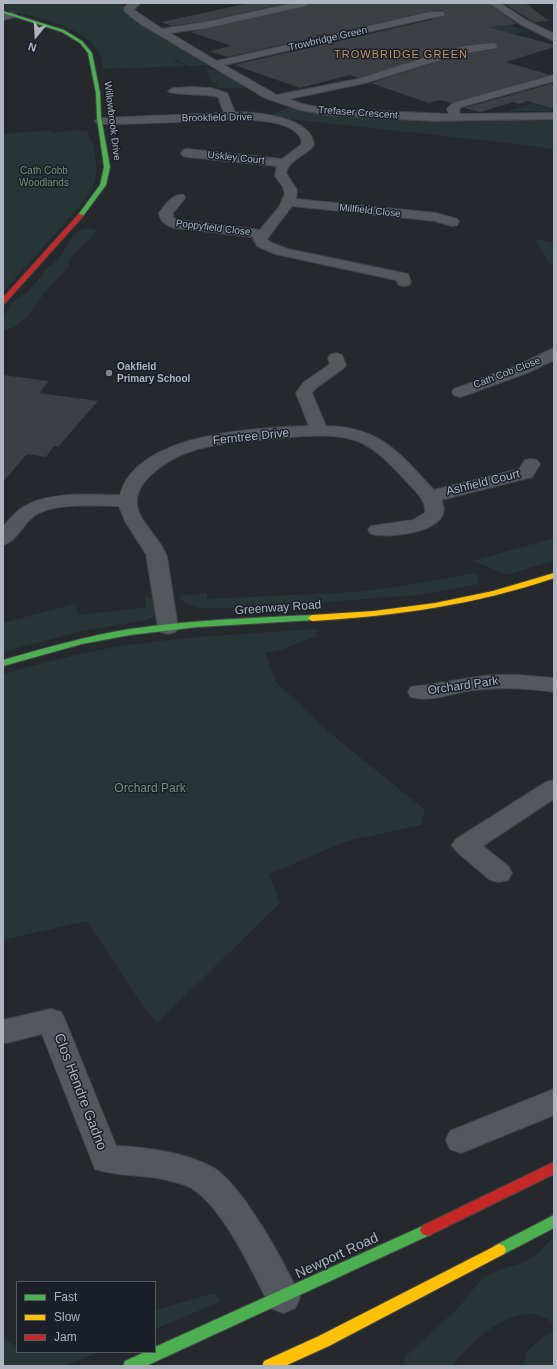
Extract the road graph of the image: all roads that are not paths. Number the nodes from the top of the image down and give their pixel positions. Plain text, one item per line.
1 (135, 3) edge
2 (305, 3) edge
3 (494, 3) edge
4 (440, 14) dead end
5 (6, 15) edge
6 (160, 32) junction
7 (554, 38) edge
8 (492, 46) dead end
9 (216, 64) junction
10 (554, 78) edge
11 (173, 91) dead end
12 (276, 99) junction
13 (231, 116) junction
14 (554, 116) edge
15 (455, 118) junction
16 (101, 121) junction
17 (187, 153) dead end
18 (285, 163) junction
19 (179, 198) dead end
20 (288, 202) junction
21 (452, 222) dead end
22 (263, 234) junction
23 (404, 282) dead end
24 (3, 302) edge
25 (554, 354) edge
26 (336, 358) dead end
27 (460, 392) dead end
28 (318, 430) junction
29 (532, 464) dead end
30 (430, 497) junction
31 (128, 500) junction
32 (378, 530) dead end
33 (3, 539) edge
34 (554, 575) edge
35 (168, 628) junction
36 (3, 664) edge
37 (554, 685) edge
38 (419, 692) dead end
39 (554, 788) edge
40 (499, 873) dead end
41 (6, 1031) dead end
42 (554, 1102) edge
43 (462, 1140) dead end
44 (554, 1168) edge
45 (554, 1221) edge
46 (282, 1297) junction
47 (130, 1366) edge
48 (269, 1366) edge

1 - 6 street, Trefaser Crescent
2 - 6 street
3 - 7 street
4 - 9 street, Trowbridge Green
5 - 16 street, Willowbrook Drive
6 - 9 street, Trefaser Crescent
8 - 12 street
9 - 12 street, Trefaser Crescent
10 - 15 street
11 - 13 street
12 - 15 street, Trefaser Crescent
13 - 16 street, Brookfield Drive
13 - 18 street, Brookfield Drive
14 - 15 street, Trefaser Crescent
16 - 24 street, Willowbrook Drive
17 - 18 street, Uskley Court
18 - 20 street
19 - 22 street, Poppyfield Close
20 - 21 street, Millfield Close
20 - 22 street
22 - 23 street
25 - 27 street, Cath Cob Close
26 - 28 street
28 - 30 street, Ferntree Drive
28 - 31 street, Ferntree Drive
29 - 30 street, Ashfield Court
30 - 32 street
31 - 33 street
31 - 35 street
34 - 35 street, Greenway Road
35 - 36 street, Greenway Road
37 - 38 street, Orchard Park
39 - 40 street
41 - 46 street, Clos Hendre Gadno
42 - 43 street
44 - 46 street, Newport Road
45 - 48 street
46 - 47 street, Newport Road

